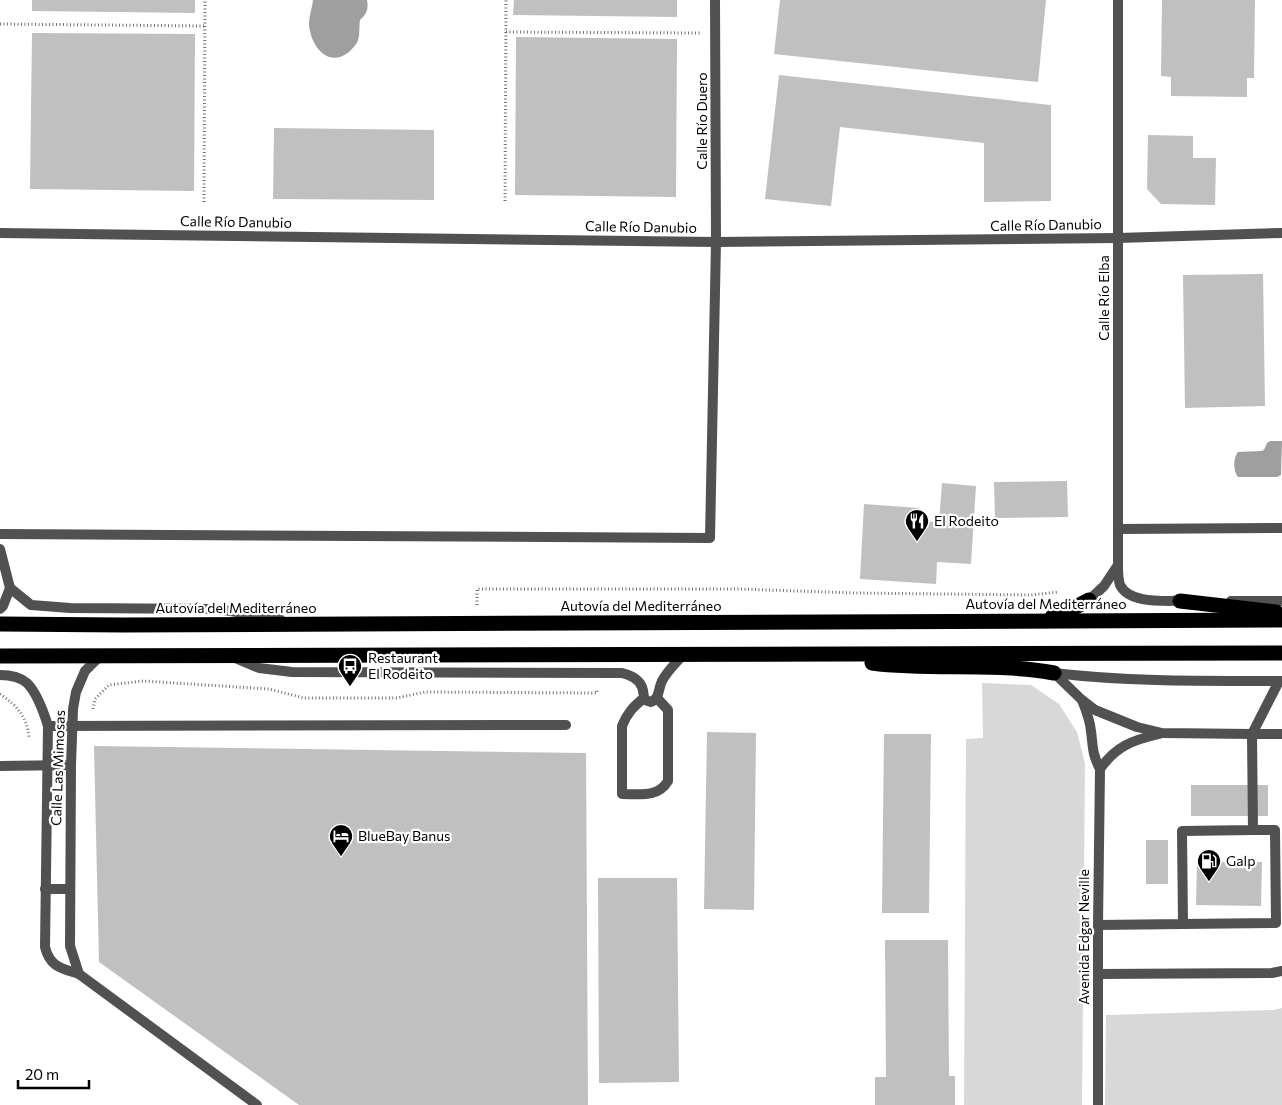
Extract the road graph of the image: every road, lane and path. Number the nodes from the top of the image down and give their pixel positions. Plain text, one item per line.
1 (205, 0) edge
2 (506, 0) edge
3 (715, 0) edge
4 (1118, 0) edge
5 (0, 24) edge
6 (205, 26) junction
7 (506, 32) junction
8 (715, 33) junction
9 (505, 201) dead end
10 (204, 202) dead end
11 (0, 233) edge
12 (1282, 233) edge
13 (1118, 238) junction
14 (716, 242) junction
15 (1282, 528) edge
16 (1118, 529) junction
17 (0, 534) edge
18 (0, 549) edge
19 (1118, 565) junction
20 (10, 588) junction
21 (477, 589) dead end
22 (1067, 591) dead end
23 (1089, 600) joint
24 (1180, 600) junction
25 (1282, 601) edge
26 (0, 609) edge
27 (1282, 612) edge
28 (1282, 620) edge
29 (1039, 621) junction
30 (0, 624) edge
31 (308, 624) junction
32 (1282, 653) edge
33 (799, 654) junction
34 (683, 655) junction
35 (0, 656) edge
36 (100, 656) junction
37 (230, 656) junction
38 (1054, 673) junction
39 (0, 674) edge
40 (1281, 681) edge
41 (0, 694) edge
42 (644, 698) junction
43 (657, 698) junction
44 (1082, 700) junction
45 (566, 725) dead end
46 (48, 726) junction
47 (71, 726) junction
48 (1162, 733) junction
49 (1252, 734) junction
50 (1282, 734) edge
51 (47, 764) junction
52 (31, 765) junction
53 (70, 765) junction
54 (0, 766) edge
55 (1100, 768) junction
56 (1253, 830) junction
57 (46, 888) junction
58 (70, 889) junction
59 (1183, 924) junction
60 (1098, 925) junction
61 (1282, 971) edge
62 (79, 974) junction
63 (1098, 974) junction
64 (257, 1105) edge
65 (1098, 1105) edge

1 - 6 path
2 - 7 path
3 - 8 street, Calle Río Duero
4 - 13 street, Calle Río Elba
5 - 6 path
6 - 10 path
7 - 8 path
7 - 9 path
8 - 14 street, Calle Río Duero
11 - 14 street, Calle Río Danubio
12 - 13 street, Calle Río Danubio
13 - 14 street, Calle Río Danubio
13 - 16 street, Calle Río Elba
14 - 17 street, Calle Río Duero
15 - 16 street
16 - 19 street, Calle Río Elba
18 - 20 street
19 - 23 street
19 - 24 street, Calle Río Elba
20 - 26 street
20 - 31 street
21 - 22 path
23 - 29 highway
24 - 25 street
24 - 27 highway
28 - 29 highway, Autovía del Mediterráneo
29 - 31 highway, Autovía del Mediterráneo
30 - 31 highway, Autovía del Mediterráneo
32 - 33 highway
33 - 34 highway
33 - 38 highway
34 - 37 highway
34 - 43 street
35 - 36 highway
36 - 37 highway
36 - 47 street, Calle Las Mimosas
37 - 42 street
38 - 40 street
38 - 44 street
39 - 46 street, Calle Las Mimosas
40 - 49 street
41 - 52 path
42 - 43 street
42 - 43 street
44 - 48 street
44 - 55 street, Avenida Edgar Neville
45 - 47 street
46 - 47 street
46 - 51 street, Calle Las Mimosas
47 - 53 street, Calle Las Mimosas
48 - 49 street
48 - 55 street
49 - 50 street
49 - 56 street
51 - 52 street
51 - 53 street
51 - 57 street, Calle Las Mimosas
52 - 54 street
53 - 58 street, Calle Las Mimosas
55 - 60 street, Avenida Edgar Neville
56 - 59 street
56 - 59 street
57 - 58 street
57 - 62 street, Calle Las Mimosas
58 - 62 street, Calle Las Mimosas
59 - 60 street
60 - 63 street, Avenida Edgar Neville
61 - 63 street
62 - 64 street, Calle Las Mimosas
63 - 65 street, Avenida Edgar Neville

